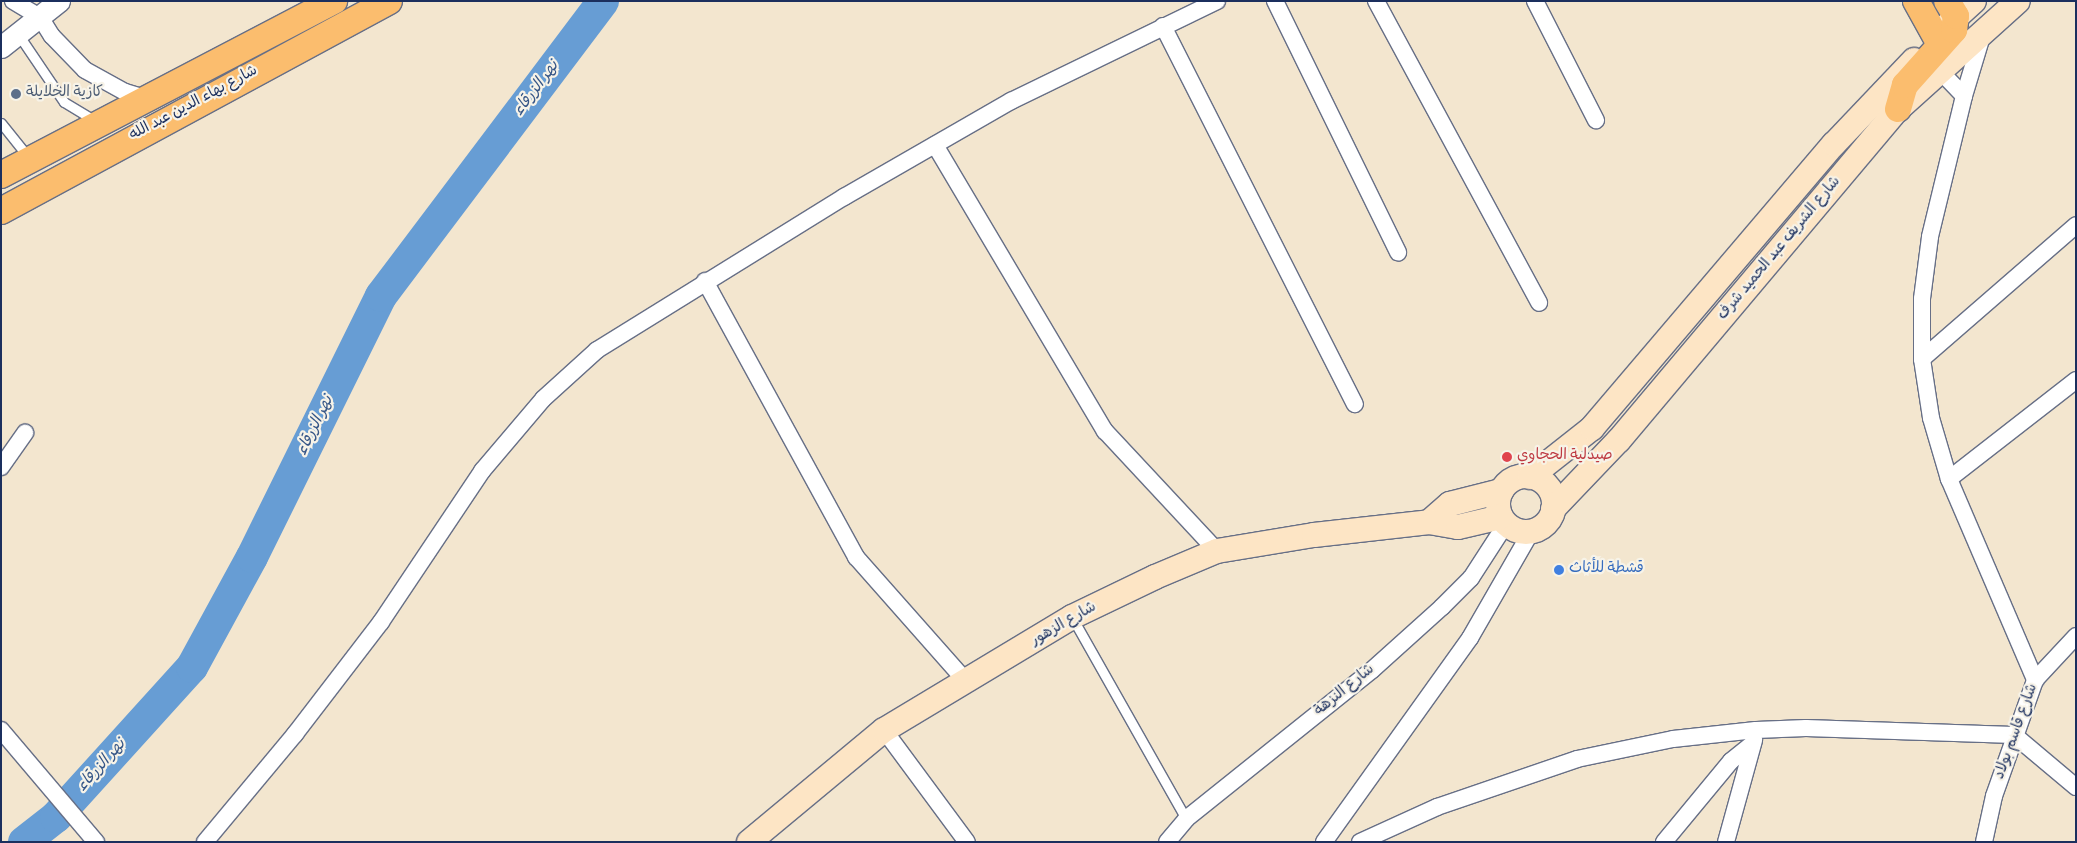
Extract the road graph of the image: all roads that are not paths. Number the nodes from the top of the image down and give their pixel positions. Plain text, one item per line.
1 (14, 1) edge
2 (59, 1) edge
3 (334, 1) edge
4 (389, 1) edge
5 (1218, 1) edge
6 (1274, 1) edge
7 (1376, 1) edge
8 (1535, 1) edge
9 (1916, 1) edge
10 (2018, 1) edge
11 (1959, 6) edge
12 (40, 16) junction
13 (1163, 26) junction
14 (1984, 30) junction
15 (18, 34) junction
16 (1936, 37) junction
17 (1, 47) edge
18 (1939, 70) junction
19 (222, 75) junction
20 (1964, 96) junction
21 (148, 98) junction
22 (1898, 109) junction
23 (1596, 120) dead end
24 (1, 123) edge
25 (99, 123) junction
26 (935, 145) junction
27 (29, 158) junction
28 (1, 175) edge
29 (1, 211) edge
30 (2076, 226) edge
31 (1398, 252) dead end
32 (704, 282) junction
33 (1539, 303) dead end
34 (1922, 359) junction
35 (2076, 380) edge
36 (1356, 404) dead end
37 (25, 434) dead end
38 (1, 467) edge
39 (1530, 477) junction
40 (1949, 479) junction
41 (1501, 491) junction
42 (1553, 508) junction
43 (1503, 520) junction
44 (1429, 522) junction
45 (1531, 532) junction
46 (1217, 551) junction
47 (1072, 617) junction
48 (2075, 637) edge
49 (965, 680) junction
50 (2034, 680) junction
51 (1, 730) edge
52 (884, 730) junction
53 (2014, 735) junction
54 (1754, 736) junction
55 (2076, 787) edge
56 (1186, 819) junction
57 (96, 842) edge
58 (205, 842) edge
59 (749, 842) edge
60 (967, 842) edge
61 (1167, 842) edge
62 (1324, 842) edge
63 (1360, 842) edge
64 (1664, 842) edge
65 (1726, 842) edge
66 (1984, 842) edge

1 - 12 street
2 - 12 street
3 - 19 main road, شارع بهاء الدين عبد الله
4 - 19 main road, شارع بهاء الدين عبد الله
5 - 13 street
6 - 31 street
7 - 33 street
8 - 23 street
9 - 16 main road
10 - 14 main road, شارع الشريف عبد الحميد شرف
11 - 16 main road, شارع الشريف عبد الحميد شرف
11 - 22 main road
12 - 15 street
12 - 21 street
13 - 26 street
13 - 36 street
14 - 18 main road, شارع الشريف عبد الحميد شرف
14 - 20 street
15 - 17 street
15 - 25 lane
16 - 39 main road, شارع الشريف عبد الحميد شرف
18 - 20 street
18 - 22 main road, شارع الشريف عبد الحميد شرف
19 - 21 main road, شارع بهاء الدين عبد الله
19 - 29 main road, شارع بهاء الدين عبد الله
20 - 34 street
21 - 25 main road, شارع بهاء الدين عبد الله
22 - 42 main road, شارع الشريف عبد الحميد شرف
24 - 27 lane
25 - 27 main road, شارع بهاء الدين عبد الله
26 - 32 street
26 - 46 street
27 - 28 main road, شارع بهاء الدين عبد الله
30 - 34 street
32 - 49 street
32 - 58 street
34 - 40 street
35 - 40 street
37 - 38 street
39 - 41 main road
39 - 42 main road
40 - 50 street
41 - 43 main road
41 - 44 main road
42 - 45 main road
43 - 44 main road, شارع الزهور
43 - 45 main road
43 - 56 street, شارع النزهة
44 - 46 main road, شارع الزهور
45 - 62 street
46 - 47 main road, شارع الزهور
47 - 49 main road, شارع الزهور
47 - 56 lane
48 - 50 street, شارع قاسم بولاد
49 - 52 main road, شارع الزهور
50 - 53 street, شارع قاسم بولاد
51 - 57 street
52 - 59 main road, شارع الزهور
52 - 60 street
53 - 54 street
53 - 55 street
53 - 66 street, شارع قاسم بولاد
54 - 63 street
54 - 64 street
54 - 65 street
56 - 61 street, شارع النزهة

